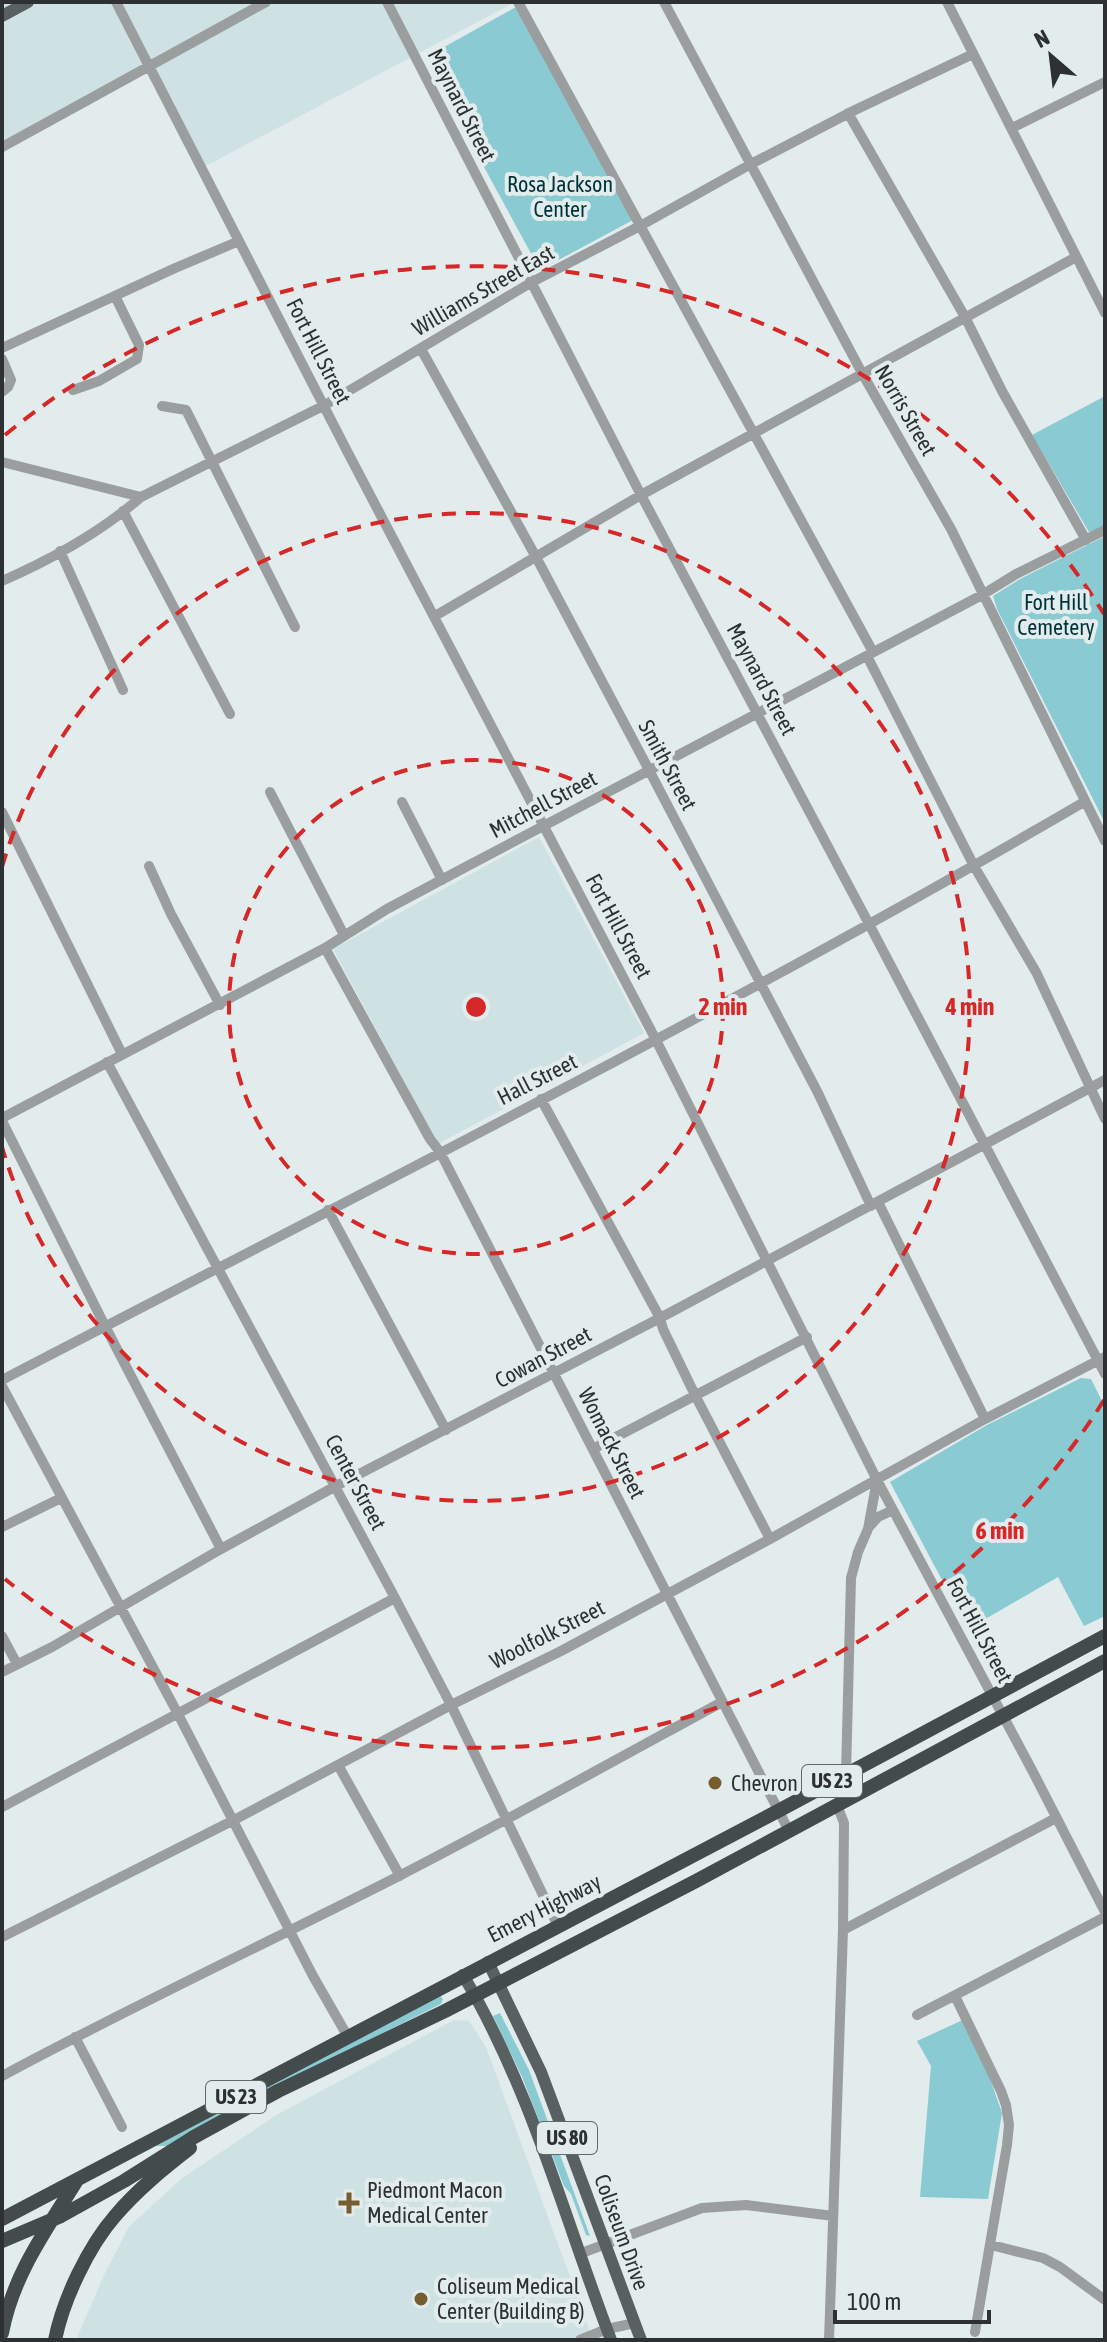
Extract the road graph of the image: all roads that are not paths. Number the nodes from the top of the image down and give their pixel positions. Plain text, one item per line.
1 (28, 2) edge
2 (116, 2) edge
3 (266, 2) edge
4 (387, 2) edge
5 (518, 2) edge
6 (664, 2) edge
7 (947, 2) edge
8 (2, 16) edge
9 (973, 54) junction
10 (149, 67) junction
11 (1105, 82) edge
12 (848, 113) junction
13 (1012, 128) junction
14 (2, 147) edge
15 (751, 164) junction
16 (640, 226) junction
17 (239, 241) junction
18 (1076, 257) junction
19 (532, 282) junction
20 (115, 296) junction
21 (1105, 313) edge
22 (965, 317) junction
23 (2, 348) edge
24 (421, 349) junction
25 (2, 359) edge
26 (862, 373) junction
27 (5, 390) edge
28 (73, 390) dead end
29 (325, 405) junction
30 (162, 406) dead end
31 (752, 434) junction
32 (2, 462) edge
33 (212, 462) junction
34 (641, 495) junction
35 (141, 497) junction
36 (123, 511) junction
37 (1105, 530) edge
38 (1086, 540) junction
39 (60, 551) junction
40 (536, 557) junction
41 (2, 581) edge
42 (982, 595) junction
43 (435, 616) junction
44 (295, 627) dead end
45 (870, 654) junction
46 (123, 690) dead end
47 (758, 713) junction
48 (230, 714) dead end
49 (649, 770) junction
50 (270, 792) dead end
51 (402, 802) dead end
52 (1084, 802) junction
53 (2, 812) edge
54 (544, 826) junction
55 (1105, 841) edge
56 (149, 866) dead end
57 (974, 866) junction
58 (442, 880) junction
59 (869, 924) junction
60 (344, 935) junction
61 (325, 948) junction
62 (760, 982) junction
63 (220, 1005) junction
64 (656, 1040) junction
65 (122, 1054) junction
66 (107, 1062) junction
67 (1105, 1080) edge
68 (1089, 1088) junction
69 (541, 1099) junction
70 (1105, 1119) edge
71 (2, 1120) edge
72 (985, 1144) junction
73 (440, 1152) junction
74 (875, 1204) junction
75 (328, 1210) junction
76 (768, 1260) junction
77 (218, 1267) junction
78 (660, 1318) junction
79 (105, 1326) junction
80 (807, 1337) junction
81 (1102, 1359) edge
82 (554, 1374) junction
83 (1105, 1374) edge
84 (2, 1380) edge
85 (2, 1386) edge
86 (695, 1395) junction
87 (985, 1419) junction
88 (446, 1430) junction
89 (593, 1449) junction
90 (877, 1480) junction
91 (336, 1486) junction
92 (61, 1498) junction
93 (893, 1510) junction
94 (2, 1527) edge
95 (868, 1529) junction
96 (770, 1539) junction
97 (221, 1549) junction
98 (666, 1595) junction
99 (395, 1598) junction
100 (120, 1607) junction
101 (2, 1636) edge
102 (1105, 1636) edge
103 (1105, 1661) edge
104 (17, 1664) junction
105 (2, 1672) edge
106 (993, 1696) junction
107 (722, 1702) junction
108 (451, 1705) junction
109 (178, 1714) junction
110 (1003, 1717) junction
111 (338, 1765) junction
112 (846, 1774) junction
113 (837, 1805) junction
114 (2, 1807) edge
115 (778, 1811) junction
116 (1056, 1818) junction
117 (234, 1820) junction
118 (507, 1820) junction
119 (789, 1831) junction
120 (400, 1876) junction
121 (1105, 1915) edge
122 (558, 1926) junction
123 (843, 1930) junction
124 (290, 1931) junction
125 (2, 1937) edge
126 (488, 1962) junction
127 (463, 1975) junction
128 (499, 1983) junction
129 (475, 1995) junction
130 (955, 1996) junction
131 (917, 2015) dead end
132 (75, 2037) junction
133 (348, 2037) junction
134 (2, 2076) edge
135 (234, 2114) junction
136 (122, 2127) dead end
137 (78, 2179) junction
138 (833, 2216) junction
139 (2, 2219) edge
140 (53, 2220) junction
141 (2, 2241) edge
142 (605, 2243) junction
143 (991, 2245) junction
144 (579, 2254) junction
145 (1105, 2300) edge
146 (635, 2323) junction
147 (975, 2332) dead end
148 (2, 2333) edge
149 (610, 2336) edge
150 (55, 2340) edge
151 (580, 2340) edge
152 (641, 2340) edge
153 (829, 2340) edge

1 - 8 main road
2 - 10 street, Fort Hill Street
3 - 10 street
4 - 19 street, Maynard Street
5 - 16 street
6 - 15 street, Norris Street
7 - 9 street
9 - 12 street, Williams Street East
9 - 13 street
10 - 14 street
10 - 17 street, Fort Hill Street
11 - 13 street
12 - 15 street, Williams Street East
12 - 22 street
13 - 18 street
15 - 16 street, Williams Street East
15 - 26 street, Norris Street
16 - 19 street, Williams Street East
16 - 31 street
17 - 20 street
17 - 29 street, Fort Hill Street
18 - 21 street
18 - 22 street
19 - 24 street, Williams Street East
19 - 34 street, Maynard Street
20 - 23 street
20 - 28 street
22 - 26 street
22 - 38 street
24 - 29 street, Williams Street East
24 - 40 street, Smith Street
25 - 27 street
26 - 31 street
26 - 42 street, Norris Street
29 - 33 street, Williams Street East
29 - 43 street, Fort Hill Street
30 - 33 street
31 - 34 street
31 - 45 street
32 - 35 street
33 - 35 street, Williams Street East
33 - 44 street
34 - 40 street
34 - 47 street, Maynard Street
35 - 36 street, Williams Street East
36 - 39 street, Williams Street East
36 - 48 street
37 - 38 street, Mitchell Street
38 - 42 street, Mitchell Street
39 - 41 street, Williams Street East
39 - 46 street
40 - 43 street
40 - 49 street, Smith Street
42 - 45 street, Mitchell Street
42 - 52 street, Norris Street
43 - 54 street, Fort Hill Street
45 - 47 street, Mitchell Street
45 - 57 street
47 - 49 street, Mitchell Street
47 - 59 street, Maynard Street
49 - 54 street, Mitchell Street
49 - 62 street, Smith Street
50 - 60 street
51 - 58 street
52 - 55 street, Norris Street
52 - 57 street, Hall Street
53 - 65 street
54 - 58 street, Mitchell Street
54 - 64 street, Fort Hill Street
56 - 63 street
57 - 59 street, Hall Street
57 - 68 street
58 - 60 street, Mitchell Street
59 - 62 street, Hall Street
59 - 72 street, Maynard Street
60 - 61 street, Mitchell Street
61 - 63 street, Mitchell Street
61 - 73 street, Womack Street
62 - 64 street, Hall Street
62 - 74 street, Smith Street
63 - 65 street, Mitchell Street
64 - 69 street, Hall Street
64 - 76 street, Fort Hill Street
65 - 66 street, Mitchell Street
66 - 71 street, Mitchell Street
66 - 77 street, Center Street
67 - 68 street, Cowan Street
68 - 70 street
68 - 72 street, Cowan Street
69 - 73 street, Hall Street
69 - 78 street
71 - 79 street
72 - 74 street, Cowan Street
72 - 81 street, Maynard Street
73 - 75 street, Hall Street
73 - 82 street, Womack Street
74 - 76 street, Cowan Street
74 - 87 street, Smith Street
75 - 77 street, Hall Street
75 - 88 street
76 - 78 street, Cowan Street
76 - 80 street, Fort Hill Street
77 - 79 street, Hall Street
77 - 91 street, Center Street
78 - 82 street, Cowan Street
78 - 86 street
79 - 84 street, Hall Street
79 - 97 street
80 - 86 street
80 - 90 street, Fort Hill Street
81 - 83 street, Maynard Street
81 - 87 street, Woolfolk Street
82 - 88 street, Cowan Street
82 - 89 street, Womack Street
85 - 92 street
86 - 89 street
86 - 96 street
87 - 90 street, Woolfolk Street
88 - 91 street, Cowan Street
89 - 98 street, Womack Street
90 - 93 street, Fort Hill Street
90 - 95 street
90 - 96 street, Woolfolk Street
91 - 97 street, Cowan Street
91 - 99 street, Center Street
92 - 94 street
92 - 100 street
93 - 95 street
93 - 106 street, Fort Hill Street
95 - 112 street
96 - 98 street, Woolfolk Street
97 - 100 street, Cowan Street
98 - 107 street, Womack Street
98 - 108 street, Woolfolk Street
99 - 108 street, Center Street
99 - 109 street
100 - 104 street, Cowan Street
100 - 109 street
101 - 104 street
102 - 106 highway, Emery Highway / US 23
103 - 110 highway, Emery Highway / US 23
104 - 105 street, Cowan Street
106 - 110 street, Fort Hill Street
106 - 112 highway, Emery Highway / US 23
107 - 115 street, Womack Street
107 - 118 street
108 - 111 street, Woolfolk Street
108 - 118 street, Center Street
109 - 114 street
109 - 117 street
110 - 113 highway, Emery Highway / US 23
110 - 116 street, Fort Hill Street
111 - 117 street, Woolfolk Street
111 - 120 street
112 - 115 highway, Emery Highway / US 23
113 - 119 highway, Emery Highway / US 23
113 - 123 street
115 - 119 street, Womack Street
115 - 122 highway, Emery Highway / US 23
116 - 121 street, Fort Hill Street
116 - 123 street
117 - 124 street
117 - 125 street, Woolfolk Street
118 - 120 street
118 - 122 street, Center Street
119 - 128 highway, Emery Highway / US 23
120 - 124 street
121 - 130 street
122 - 126 highway, Emery Highway / US 23
123 - 138 street
124 - 132 street
124 - 133 street
126 - 127 highway, Emery Highway / US 23
126 - 128 main road, Coliseum Drive
127 - 129 main road, US 80
127 - 133 highway, Emery Highway / US 23
128 - 129 highway, Emery Highway / US 23
128 - 142 main road, Coliseum Drive / US 80
129 - 135 highway, Emery Highway / US 23
129 - 144 main road, US 80
130 - 131 street
130 - 143 street
132 - 134 street
132 - 136 street
133 - 137 highway, Emery Highway / US 23
135 - 140 highway, Emery Highway / US 23
135 - 150 highway
137 - 139 highway, Emery Highway / US 23
137 - 140 highway
138 - 142 street
138 - 153 street
140 - 141 highway, Emery Highway / US 23
140 - 148 highway
142 - 144 street
142 - 146 main road, Coliseum Drive / US 80
143 - 145 street
143 - 147 street
144 - 149 main road, US 80
146 - 149 street
146 - 152 main road, Coliseum Drive / US 80
149 - 151 street

